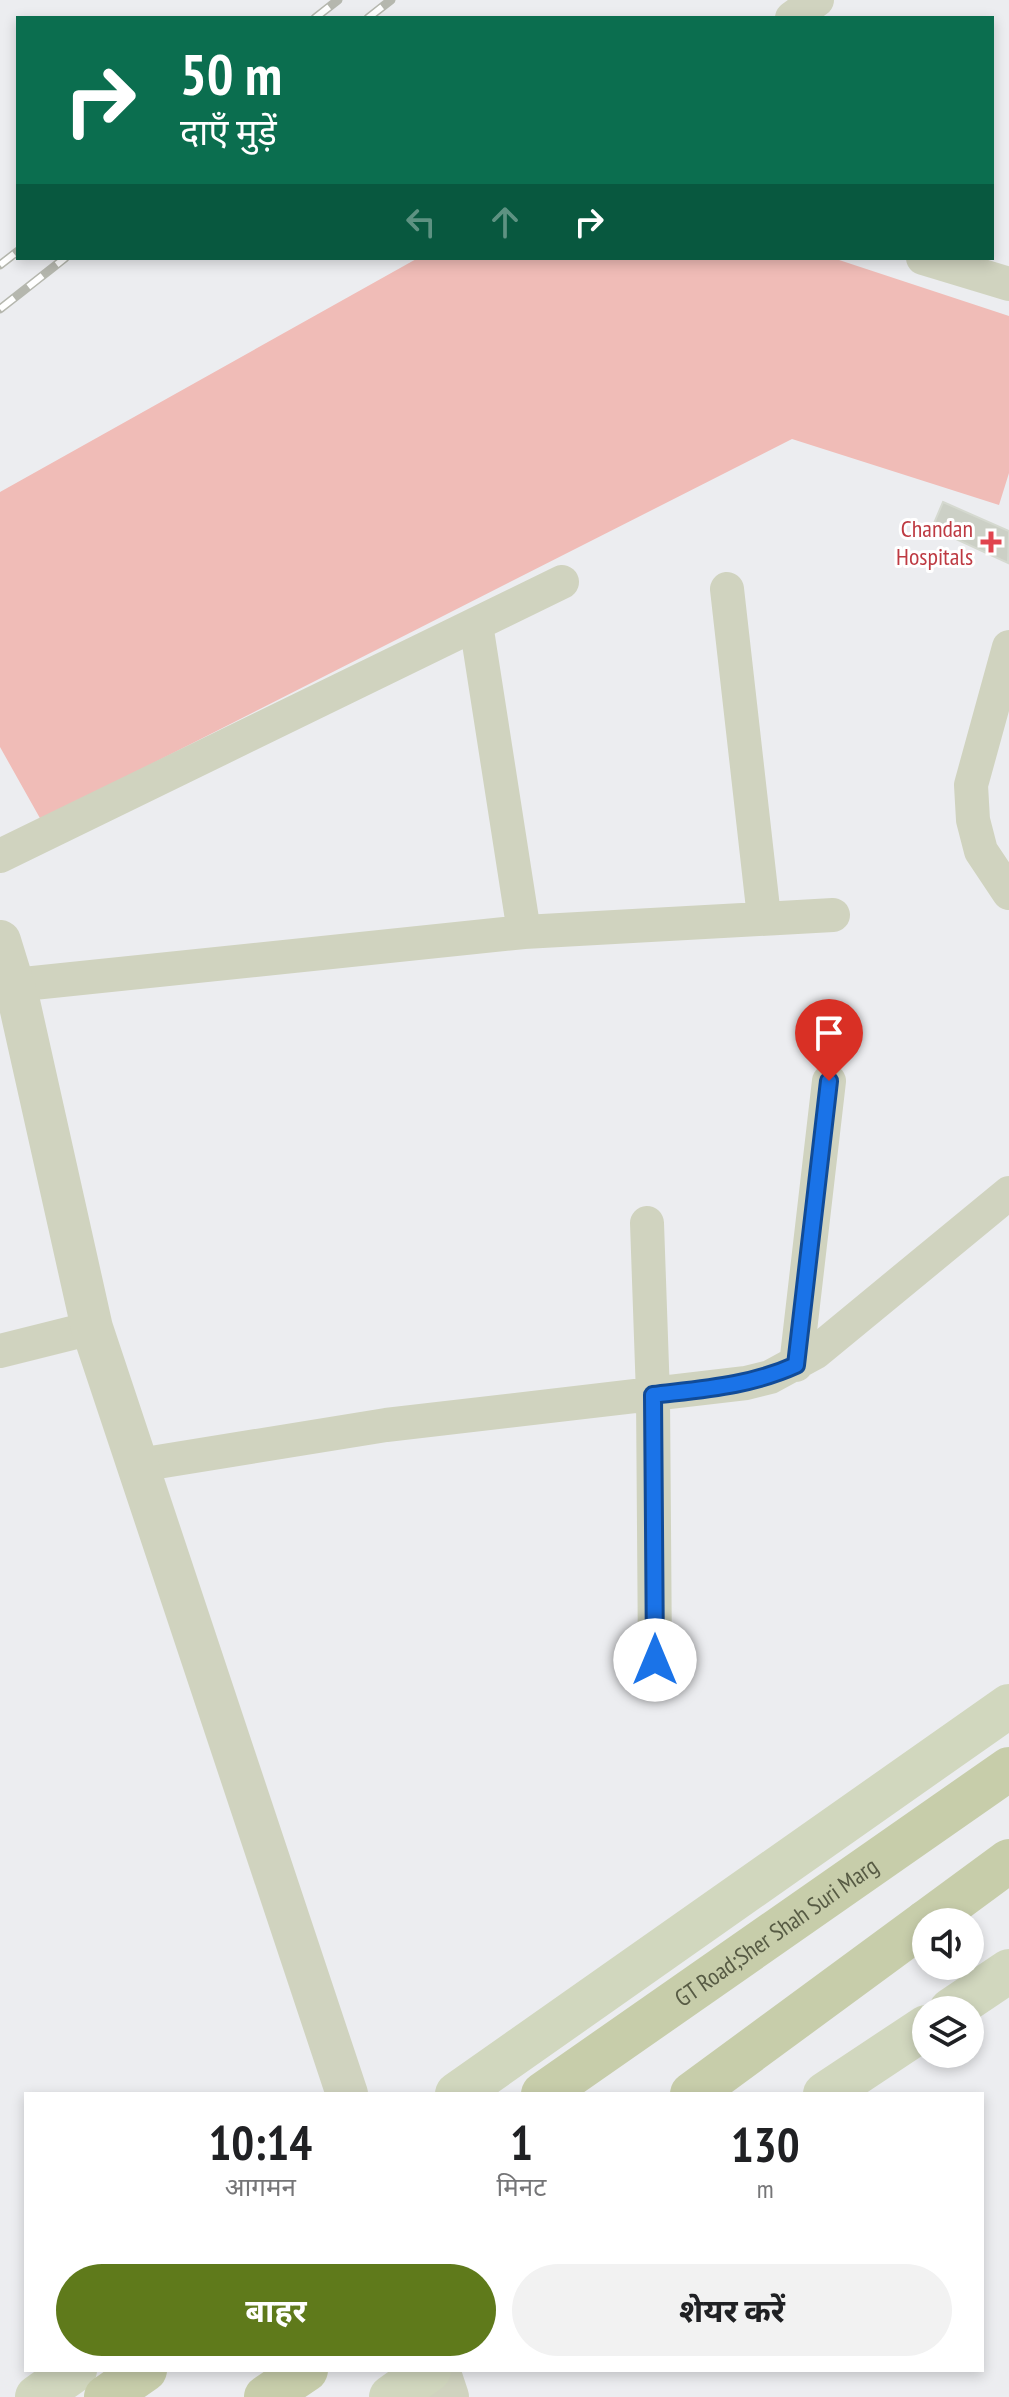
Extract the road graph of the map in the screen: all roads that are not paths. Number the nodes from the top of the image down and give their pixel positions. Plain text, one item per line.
1 (817, 0) edge
2 (795, 16) edge
3 (930, 260) edge
4 (1009, 284) edge
5 (562, 582) dead end
6 (727, 589) dead end
7 (476, 624) junction
8 (1009, 647) edge
9 (1003, 687) edge
10 (0, 856) edge
11 (1009, 893) edge
12 (833, 915) dead end
13 (764, 917) junction
14 (524, 932) junction
15 (0, 941) edge
16 (11, 1001) edge
17 (829, 1081) dead end
18 (1009, 1193) edge
19 (647, 1223) dead end
20 (92, 1328) junction
21 (0, 1351) edge
22 (796, 1365) junction
23 (653, 1395) junction
24 (139, 1465) junction
25 (655, 1660) dead end
26 (1009, 1706) edge
27 (1009, 1769) edge
28 (1009, 1861) edge
29 (945, 1908) edge
30 (912, 1932) edge
31 (1009, 1971) edge
32 (972, 1996) edge
33 (912, 2036) edge
34 (346, 2092) edge
35 (460, 2092) edge
36 (546, 2092) edge
37 (695, 2092) edge
38 (828, 2092) edge
39 (72, 2372) edge
40 (142, 2372) edge
41 (303, 2372) edge
42 (426, 2372) edge
43 (440, 2372) edge
44 (37, 2397) edge
45 (106, 2397) edge
46 (266, 2397) edge
47 (391, 2397) edge
48 (448, 2397) edge

1 - 2 street
3 - 4 street
5 - 7 street
6 - 13 street
7 - 10 street
7 - 14 street
8 - 9 street
9 - 11 street
12 - 13 street
13 - 14 street
14 - 16 street
15 - 16 street
16 - 20 street
17 - 22 street
18 - 22 street
19 - 23 street
20 - 21 street
20 - 24 street
22 - 23 street
23 - 24 street
23 - 25 street
24 - 34 street
26 - 35 main road
27 - 36 main road, GT Road;Sher Shah Suri Marg
28 - 29 main road
30 - 37 main road
31 - 32 main road
33 - 38 main road
39 - 44 main road
40 - 45 main road
41 - 46 main road
42 - 47 main road
43 - 48 street

